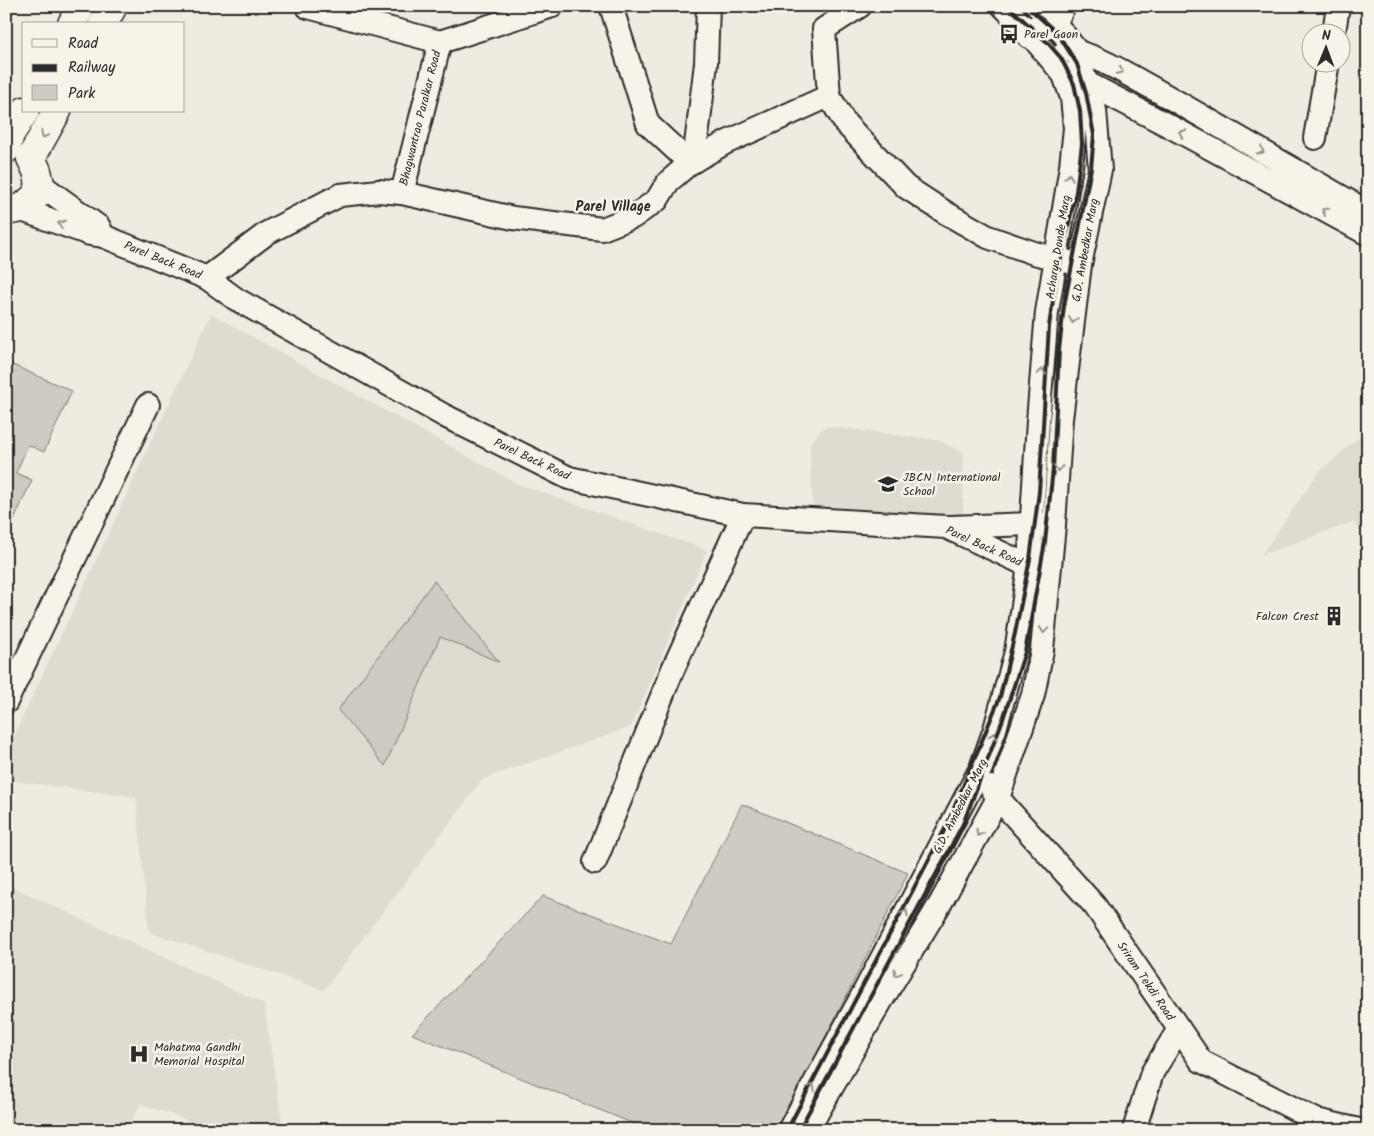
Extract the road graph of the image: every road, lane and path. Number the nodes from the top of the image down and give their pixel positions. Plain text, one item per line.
1 (82, 6) edge
2 (113, 6) edge
3 (308, 6) edge
4 (552, 6) edge
5 (611, 6) edge
6 (708, 6) edge
7 (860, 6) edge
8 (1003, 6) edge
9 (1338, 6) edge
10 (73, 22) edge
11 (104, 22) edge
12 (1336, 22) edge
13 (1045, 23) edge
14 (440, 42) junction
15 (1076, 50) junction
16 (1326, 72) edge
17 (1064, 75) junction
18 (1086, 83) junction
19 (829, 96) junction
20 (23, 112) edge
21 (56, 112) edge
22 (1315, 138) dead end
23 (14, 153) edge
24 (692, 162) junction
25 (40, 184) junction
26 (402, 193) junction
27 (13, 210) edge
28 (1368, 212) edge
29 (1368, 234) edge
30 (103, 236) junction
31 (1056, 259) junction
32 (1080, 265) junction
33 (207, 278) junction
34 (148, 405) dead end
35 (1038, 421) joint
36 (743, 515) junction
37 (1032, 524) junction
38 (1054, 525) junction
39 (946, 527) junction
40 (1029, 566) junction
41 (6, 702) edge
42 (981, 768) junction
43 (998, 798) junction
44 (595, 862) dead end
45 (1179, 1029) junction
46 (788, 1130) edge
47 (810, 1130) edge
48 (1134, 1130) edge
49 (1358, 1130) edge

1 - 10 main road
2 - 11 main road
3 - 14 street
4 - 14 street, Bhagwantrao Paralkar Road
5 - 24 street
6 - 24 street
7 - 19 street
8 - 13 street, Acharya Donde Marg
9 - 12 street
13 - 15 street, Acharya Donde Marg
13 - 17 street, Acharya Donde Marg
14 - 26 street, Bhagwantrao Paralkar Road
15 - 18 street, Acharya Donde Marg
15 -> 28 street, Acharya Donde Marg
16 - 22 street
17 - 18 street
31 -> 17 street, Acharya Donde Marg
29 -> 18 street
18 - 32 street, G.D. Ambedkar Marg
19 - 24 street
19 - 31 street
20 - 23 main road
21 -> 23 main road
23 - 25 main road
24 - 26 street
25 - 27 main road
25 - 30 street, Parel Back Road
26 - 33 street
30 -> 27 street, Parel Back Road
30 - 33 street, Parel Back Road
31 - 32 street
35 -> 31 street, Acharya Donde Marg
32 -> 38 street, G.D. Ambedkar Marg
33 - 36 street, Parel Back Road
34 - 41 street
35 - 37 street, G.D. Ambedkar Marg
36 - 39 street, Parel Back Road
36 - 44 street
37 - 38 street
37 - 39 street
37 - 40 street, G.D. Ambedkar Marg
38 -> 43 street, G.D. Ambedkar Marg
39 - 40 street, Parel Back Road
42 -> 40 street, G.D. Ambedkar Marg
42 - 43 street, Sriram Tekdi Road
46 -> 42 street, G.D. Ambedkar Marg
43 - 45 street, Sriram Tekdi Road
43 -> 47 street, G.D. Ambedkar Marg
45 - 48 street
45 - 49 street, Sriram Tekdi Road

